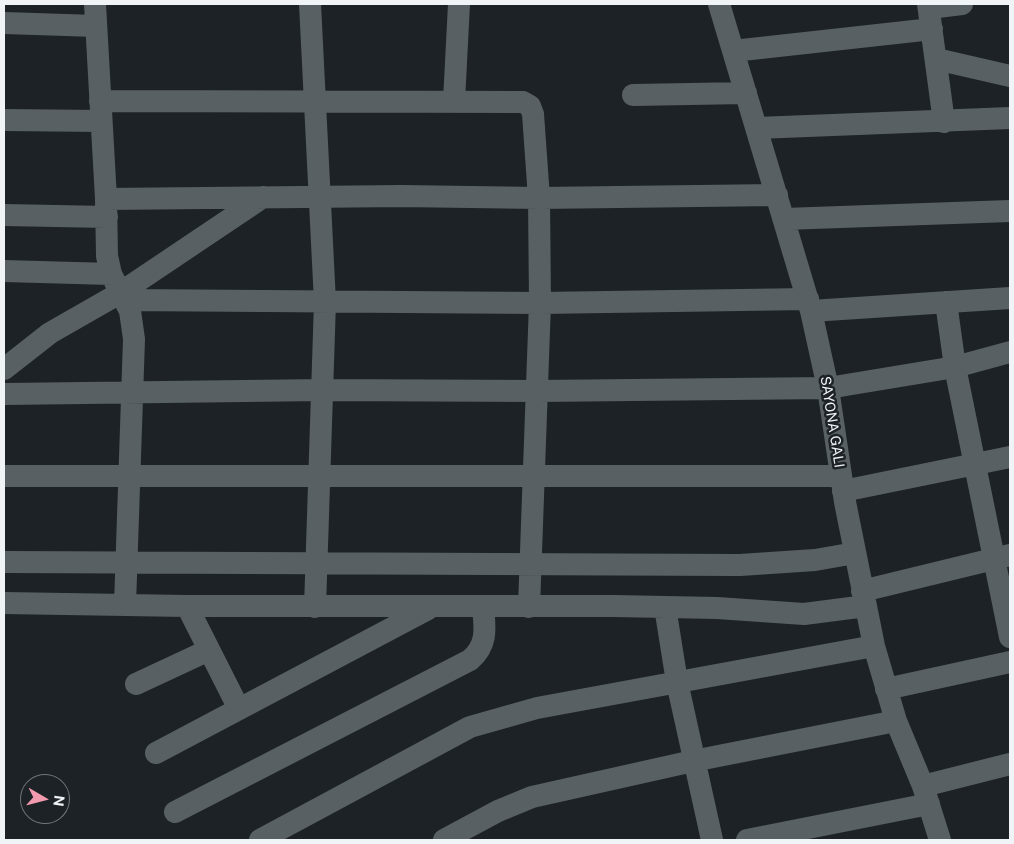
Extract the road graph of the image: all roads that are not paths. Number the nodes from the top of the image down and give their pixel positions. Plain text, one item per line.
1 (310, 4) edge
2 (459, 4) edge
3 (719, 4) edge
4 (962, 4) edge
5 (930, 14) edge
6 (95, 15) edge
7 (4, 23) edge
8 (733, 51) junction
9 (936, 59) junction
10 (1010, 76) edge
11 (746, 93) junction
12 (633, 94) dead end
13 (316, 100) junction
14 (454, 101) junction
15 (101, 111) junction
16 (1010, 118) edge
17 (4, 120) edge
18 (944, 122) junction
19 (757, 128) junction
20 (776, 195) junction
21 (263, 197) junction
22 (321, 197) junction
23 (540, 198) junction
24 (107, 208) junction
25 (1010, 211) edge
26 (4, 215) edge
27 (784, 219) junction
28 (4, 271) edge
29 (119, 289) junction
30 (1010, 298) edge
31 (325, 302) junction
32 (946, 302) junction
33 (540, 303) junction
34 (809, 305) junction
35 (1010, 352) edge
36 (955, 367) junction
37 (4, 370) edge
38 (828, 388) junction
39 (324, 390) junction
40 (537, 391) junction
41 (133, 392) junction
42 (4, 394) edge
43 (1010, 457) edge
44 (975, 465) junction
45 (4, 476) edge
46 (129, 476) junction
47 (320, 476) junction
48 (534, 477) junction
49 (842, 484) junction
50 (855, 553) junction
51 (1002, 557) edge
52 (4, 562) edge
53 (126, 564) junction
54 (318, 564) junction
55 (530, 565) junction
56 (864, 598) junction
57 (4, 603) edge
58 (125, 605) junction
59 (187, 606) junction
60 (315, 607) junction
61 (431, 607) junction
62 (483, 607) junction
63 (529, 607) junction
64 (665, 607) junction
65 (1010, 637) edge
66 (874, 646) junction
67 (209, 650) junction
68 (1010, 662) edge
69 (677, 682) junction
70 (136, 684) dead end
71 (886, 689) junction
72 (239, 709) junction
73 (896, 721) junction
74 (156, 753) dead end
75 (693, 761) junction
76 (1010, 764) edge
77 (926, 795) junction
78 (175, 812) dead end
79 (260, 840) edge
80 (444, 840) edge
81 (712, 840) edge
82 (747, 840) edge
83 (940, 840) edge

1 - 13 street
2 - 14 street
3 - 8 street, SAYONA GALI
4 - 5 street
5 - 8 street
5 - 9 street
6 - 7 street
6 - 15 street
8 - 11 street, SAYONA GALI
9 - 10 street
9 - 18 street
11 - 12 street
11 - 19 street, SAYONA GALI
13 - 14 street
13 - 15 street
13 - 22 street
14 - 23 street
15 - 17 street
15 - 24 street
16 - 18 street
18 - 19 street
19 - 20 street, SAYONA GALI
20 - 23 street
20 - 27 street, SAYONA GALI
21 - 22 street
21 - 24 street
21 - 29 street
22 - 23 street
22 - 31 street
23 - 33 street
24 - 26 street
24 - 29 street
25 - 27 street
27 - 34 street, SAYONA GALI
28 - 29 street
29 - 31 street
29 - 37 street
29 - 41 street
30 - 32 street
31 - 33 street
31 - 39 street
32 - 34 street
32 - 36 street
33 - 34 street
33 - 40 street
34 - 38 street, SAYONA GALI
35 - 36 street
36 - 38 street
36 - 44 street
38 - 40 street
38 - 49 street, SAYONA GALI
39 - 40 street
39 - 41 street
39 - 47 street
40 - 48 street
41 - 42 street
41 - 46 street
43 - 44 street
44 - 49 street
44 - 51 street
45 - 46 street
46 - 47 street
46 - 53 street
47 - 48 street
47 - 54 street
48 - 49 street
48 - 55 street
49 - 50 street, SAYONA GALI
50 - 55 street
50 - 56 street, SAYONA GALI
51 - 56 street
51 - 65 street
52 - 53 street
53 - 54 street
53 - 58 street
54 - 55 street
54 - 60 street
55 - 63 street
56 - 64 street
56 - 66 street, SAYONA GALI
57 - 58 street
58 - 59 street
59 - 60 street
59 - 67 street
60 - 61 street
61 - 62 street
61 - 72 street
62 - 63 street
62 - 78 street
63 - 64 street
64 - 69 street
66 - 69 street
66 - 71 street, SAYONA GALI
67 - 70 street
67 - 72 street
68 - 71 street
69 - 75 street
69 - 79 street
71 - 73 street, SAYONA GALI
72 - 74 street
73 - 75 street
73 - 77 street, SAYONA GALI
75 - 80 street
75 - 81 street
76 - 77 street
77 - 82 street
77 - 83 street, SAYONA GALI

